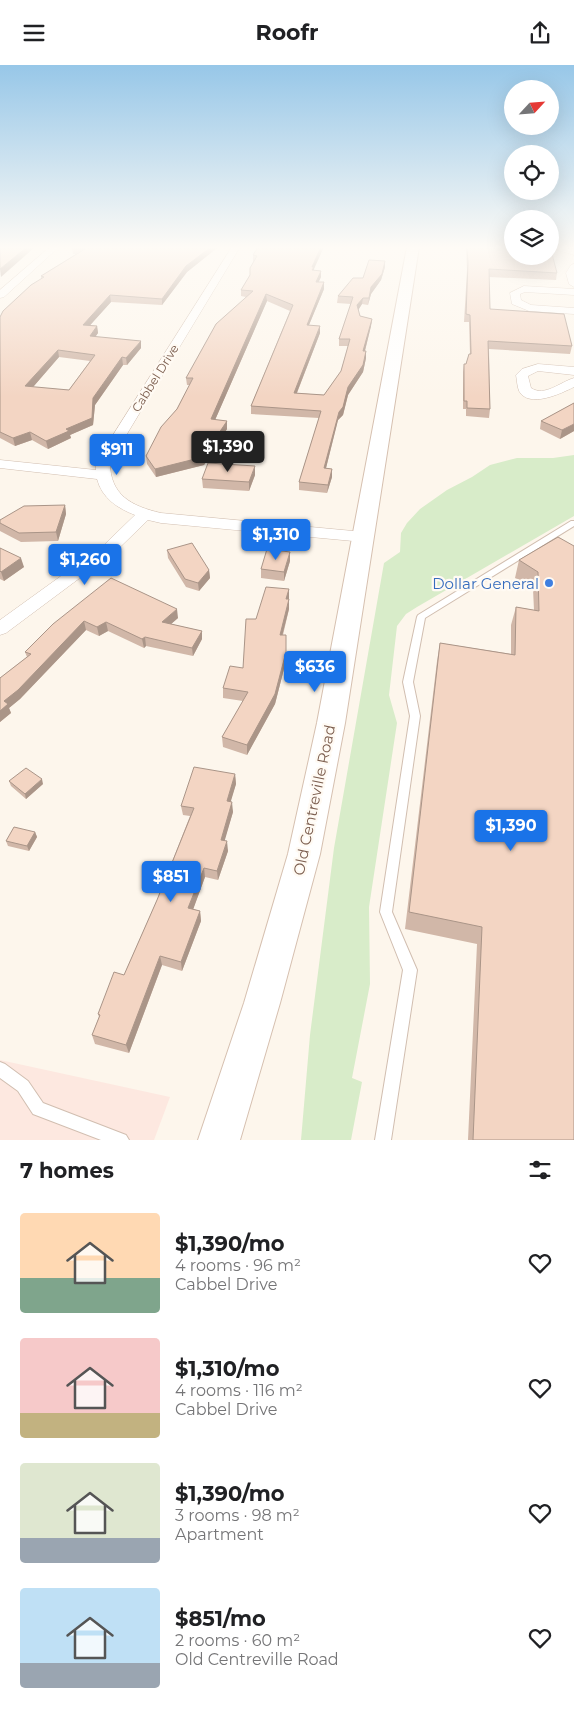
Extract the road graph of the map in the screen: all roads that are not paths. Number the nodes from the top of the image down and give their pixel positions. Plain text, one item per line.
1 (205, 297) edge
2 (405, 297) edge
3 (515, 297) edge
4 (574, 311) edge
5 (574, 371) edge
6 (574, 382) edge
7 (0, 464) edge
8 (101, 475) junction
9 (144, 515) junction
10 (574, 523) edge
11 (364, 537) junction
12 (0, 629) edge
13 (0, 1069) edge
14 (117, 1139) edge
15 (220, 1140) edge
16 (383, 1140) edge

1 - 8 street, Cabbel Drive
2 - 11 street, Old Centreville Road
3 - 4 street
5 - 6 street
7 - 8 street
8 - 9 street
9 - 11 street
9 - 12 street
10 - 16 lane
11 - 15 street, Old Centreville Road
13 - 14 lane

